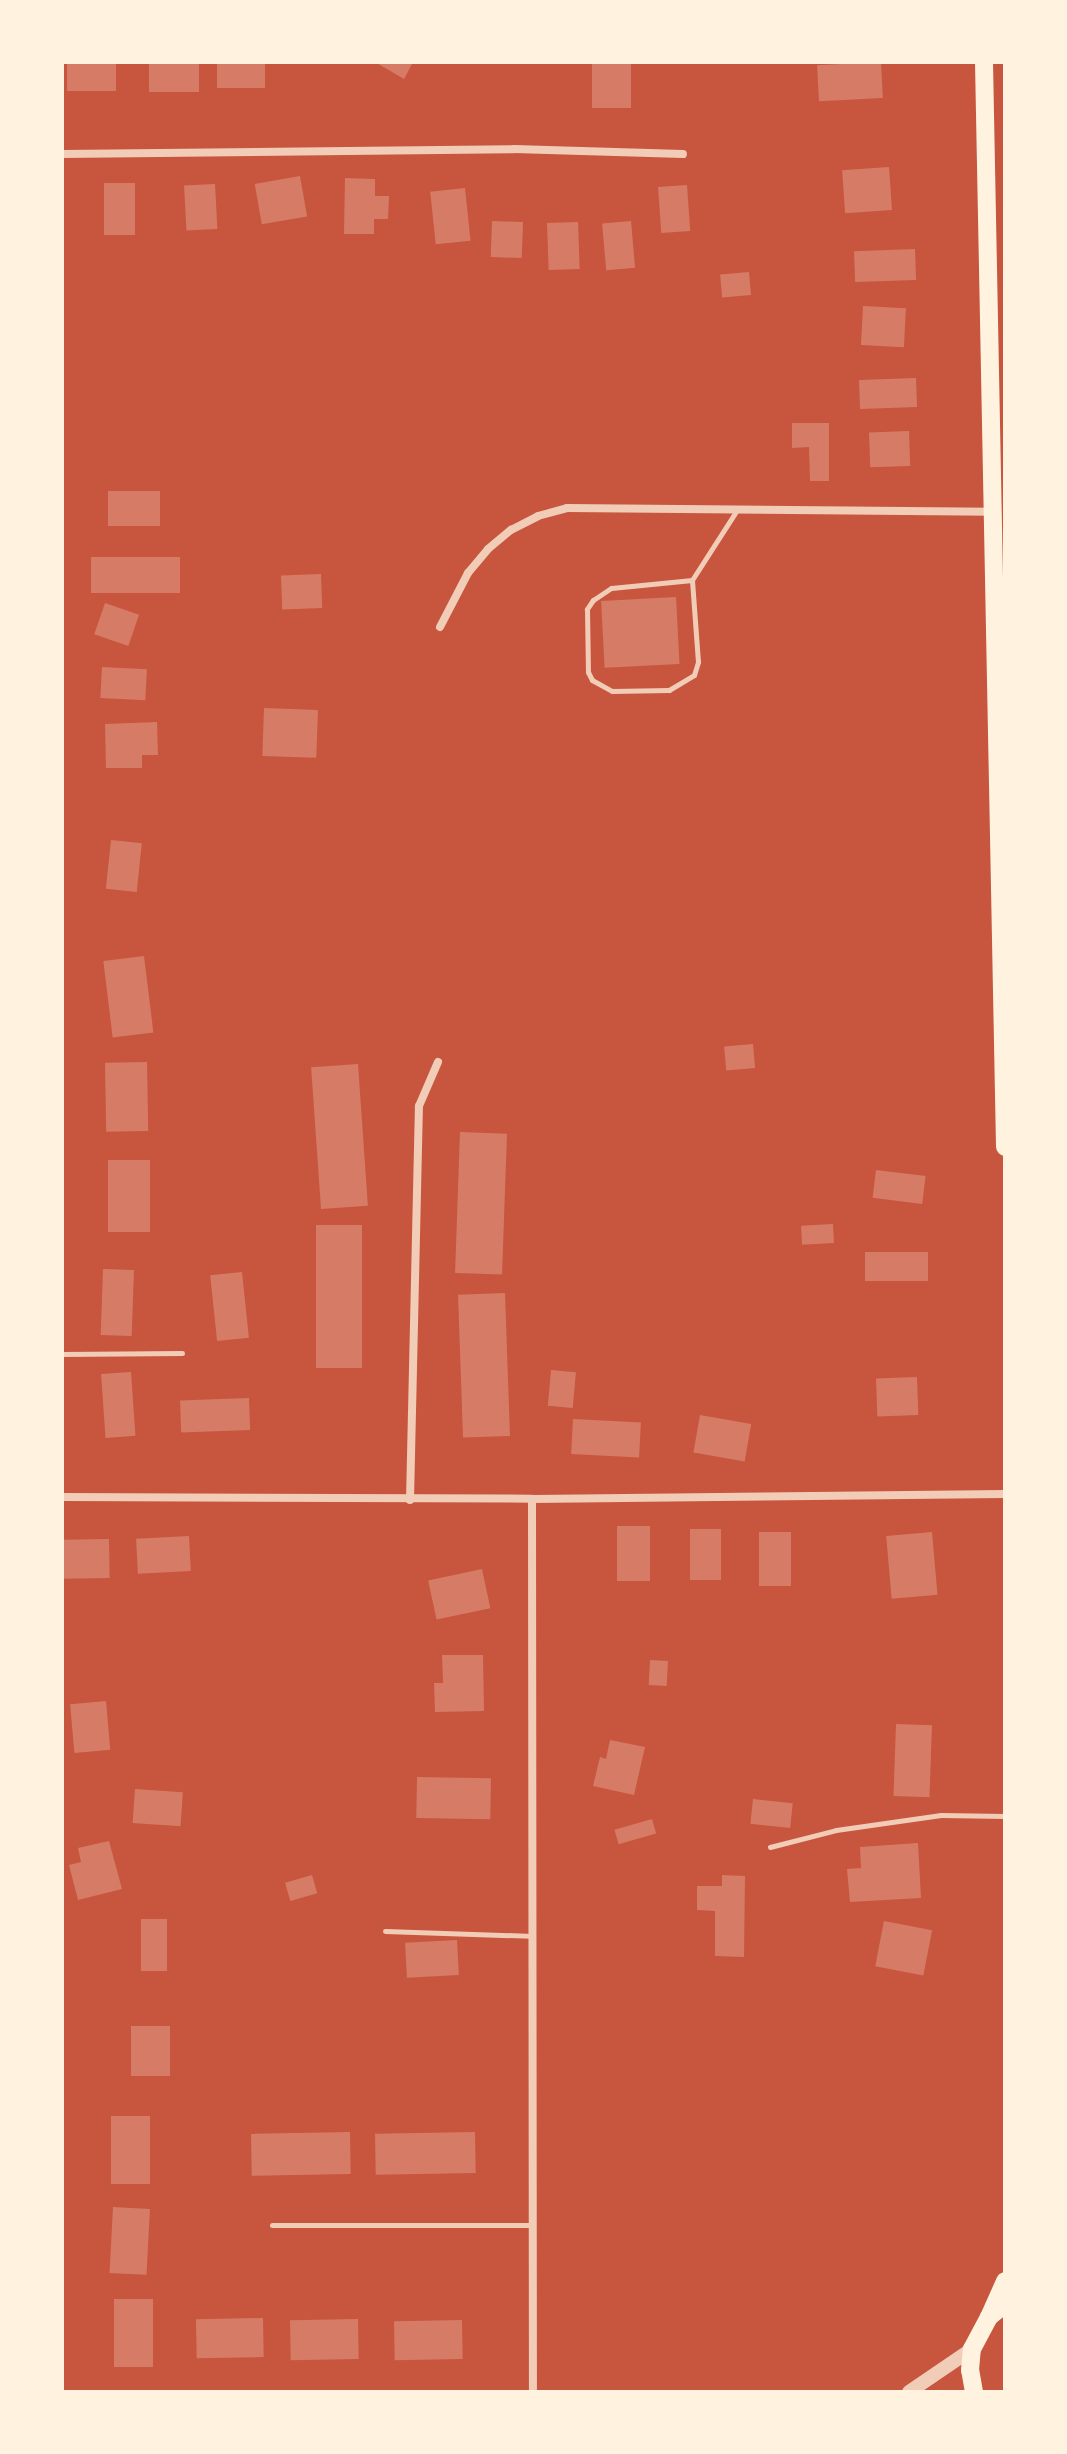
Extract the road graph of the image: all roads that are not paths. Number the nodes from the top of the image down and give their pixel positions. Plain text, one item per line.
1 (984, 62) edge
2 (62, 154) edge
3 (683, 154) dead end
4 (738, 509) junction
5 (992, 512) junction
6 (692, 580) junction
7 (1000, 602) edge
8 (440, 627) dead end
9 (438, 1062) dead end
10 (1005, 1147) edge
11 (182, 1353) dead end
12 (62, 1354) edge
13 (1005, 1494) edge
14 (62, 1497) edge
15 (532, 1499) junction
16 (410, 1500) junction
17 (1005, 1816) edge
18 (770, 1847) dead end
19 (385, 1931) dead end
20 (532, 1936) junction
21 (272, 2225) dead end
22 (534, 2225) junction
23 (1005, 2281) edge
24 (1005, 2304) edge
25 (989, 2317) junction
26 (972, 2349) junction
27 (533, 2392) edge
28 (909, 2392) edge
29 (974, 2392) edge

1 - 5 main road
2 - 3 street
4 - 5 street
4 - 6 lane
4 - 8 street
5 - 7 main road
6 - 6 lane
7 - 10 main road
9 - 16 street
11 - 12 lane
13 - 15 street
14 - 16 street
15 - 16 street
15 - 20 street
17 - 18 lane
19 - 20 lane
20 - 22 street
21 - 22 lane
22 - 27 street
23 - 25 main road
24 - 25 main road
25 - 26 main road
26 - 28 street
26 - 29 main road

